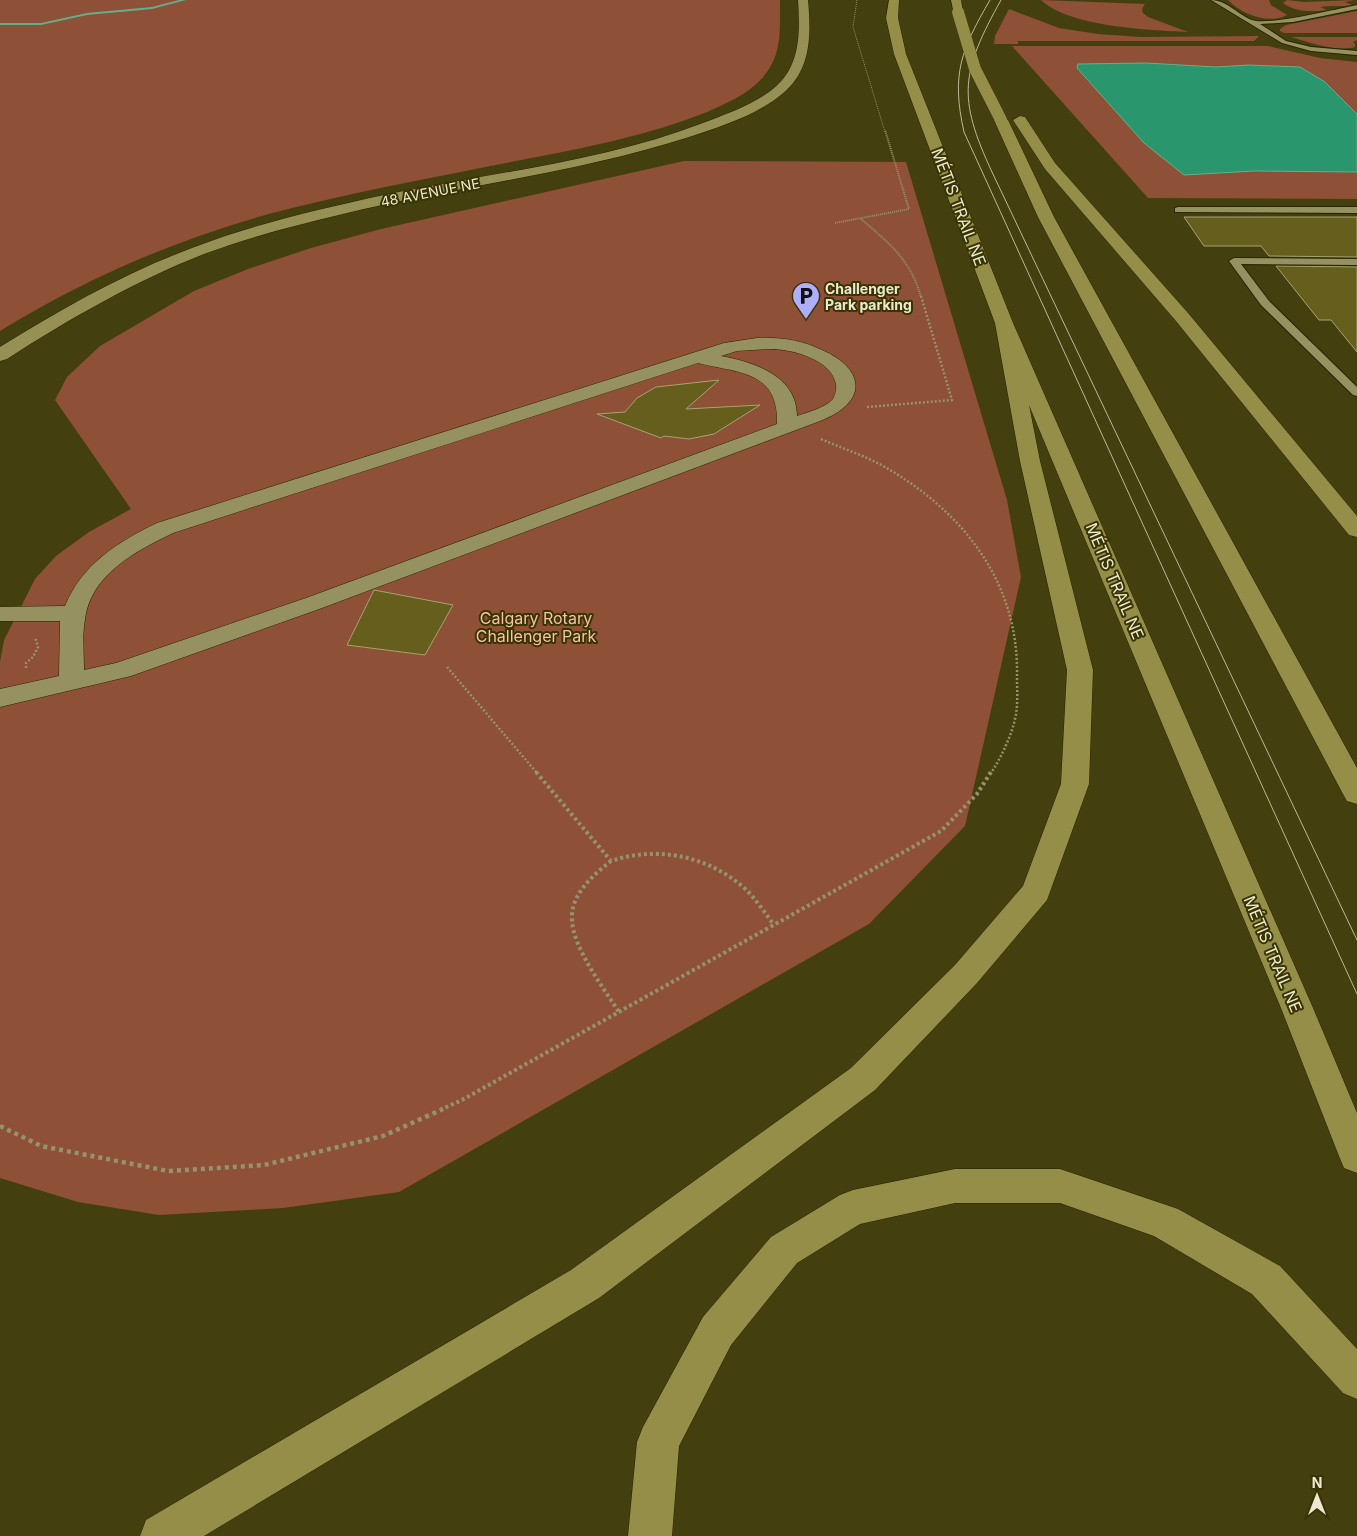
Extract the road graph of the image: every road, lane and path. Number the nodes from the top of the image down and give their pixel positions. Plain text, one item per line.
1 (803, 0) edge
2 (857, 0) edge
3 (894, 0) edge
4 (1214, 0) edge
5 (957, 6) edge
6 (1357, 7) edge
7 (1253, 23) junction
8 (1357, 53) edge
9 (972, 58) junction
10 (999, 88) dead end
11 (1012, 117) junction
12 (1178, 210) dead end
13 (1357, 210) edge
14 (835, 223) dead end
15 (1357, 262) edge
16 (1004, 323) junction
17 (0, 355) edge
18 (690, 358) junction
19 (1357, 392) edge
20 (787, 427) junction
21 (815, 436) dead end
22 (1357, 530) edge
23 (74, 613) junction
24 (0, 614) edge
25 (31, 634) dead end
26 (447, 667) dead end
27 (72, 681) junction
28 (12, 695) edge
29 (1357, 794) edge
30 (611, 861) junction
31 (774, 924) junction
32 (619, 1012) junction
33 (0, 1126) edge
34 (1357, 1156) edge
35 (1357, 1379) edge
36 (162, 1536) edge
37 (650, 1536) edge

1 - 17 street, 48 AVENUE NE
2 - 14 path
3 - 16 main road, MÉTIS TRAIL NE
4 - 7 lane
5 - 9 main road, bridge
6 - 7 lane
7 - 8 lane
9 - 10 main road
9 - 11 main road, bridge
11 - 22 main road
11 - 29 main road
12 - 13 lane
15 - 19 lane
16 - 34 main road, MÉTIS TRAIL NE
16 - 36 main road
18 - 20 street
18 - 20 street
18 - 23 street
20 - 27 street
21 - 31 path
23 - 24 street
23 - 27 street
25 - 28 path
26 - 30 path
27 - 28 street
30 - 31 path
30 - 32 path
31 - 32 path
32 - 33 path
35 - 37 main road

